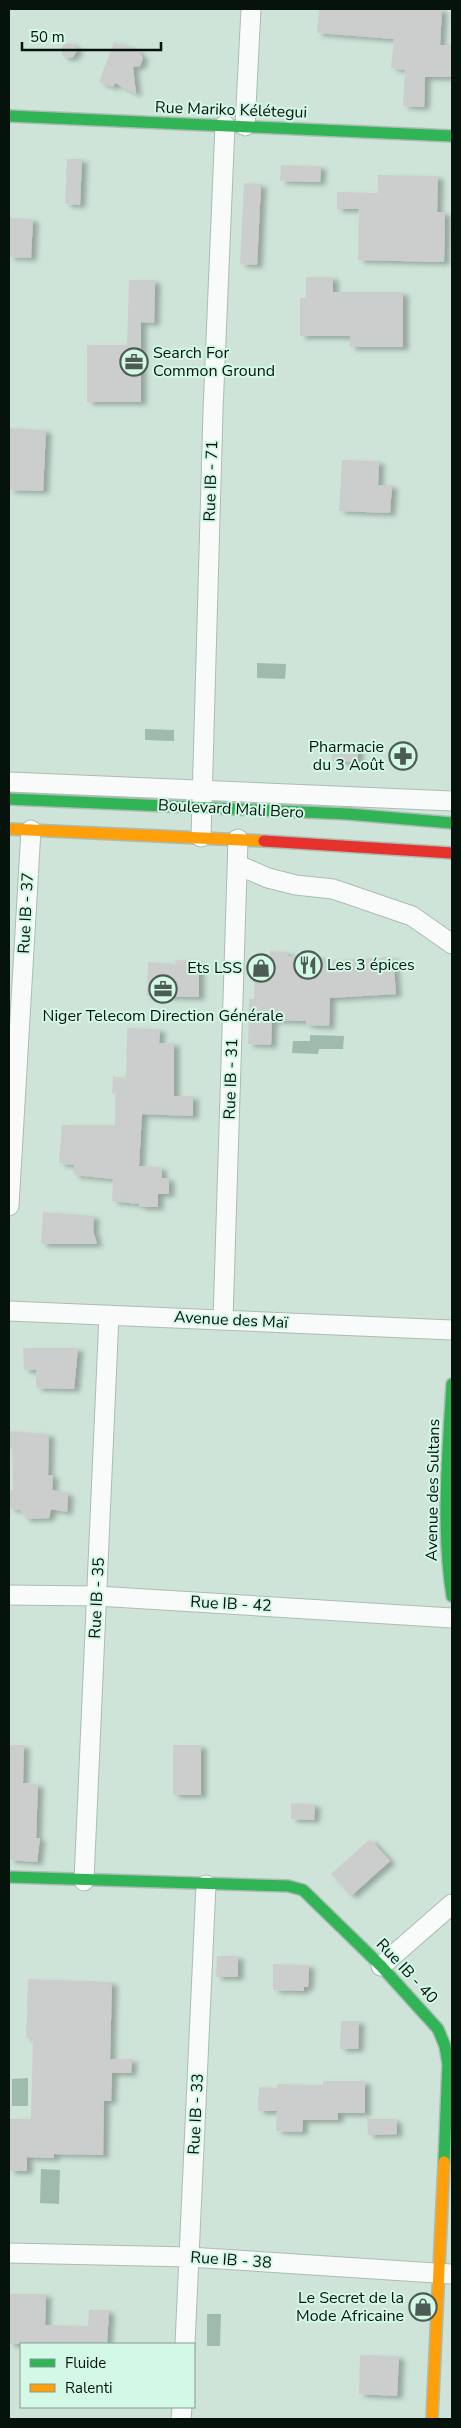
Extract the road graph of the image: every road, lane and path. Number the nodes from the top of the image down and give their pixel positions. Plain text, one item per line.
1 (252, 9) edge
2 (9, 116) edge
3 (225, 125) junction
4 (245, 126) junction
5 (452, 136) edge
6 (9, 782) edge
7 (9, 799) edge
8 (202, 799) junction
9 (452, 801) edge
10 (452, 823) edge
11 (9, 829) edge
12 (31, 830) junction
13 (201, 837) junction
14 (238, 839) junction
15 (452, 853) edge
16 (238, 865) junction
17 (452, 944) edge
18 (9, 1206) edge
19 (9, 1310) edge
20 (109, 1315) junction
21 (222, 1320) junction
22 (452, 1330) edge
23 (452, 1384) edge
24 (9, 1595) edge
25 (98, 1596) junction
26 (452, 1596) edge
27 (452, 1618) edge
28 (9, 1877) edge
29 (84, 1881) junction
30 (206, 1885) junction
31 (452, 1904) edge
32 (381, 1966) junction
33 (9, 2253) edge
34 (189, 2257) junction
35 (446, 2274) edge
36 (185, 2343) edge
37 (432, 2419) edge

1 - 4 street
2 - 3 street, Rue Mariko Kélétegui
3 - 4 street, Rue Mariko Kélétegui
3 - 8 street, Rue IB - 71
4 - 5 street, Rue Mariko Kélétegui
6 - 8 street, Boulevard Mali Bero
7 - 8 street, Boulevard Mali Bero
8 - 9 street, Boulevard Mali Bero
8 - 10 street, Boulevard Mali Bero
8 - 13 street, Rue IB - 71
11 - 12 street, Boulevard Mali Bero
12 - 13 street, Boulevard Mali Bero
12 - 18 street, Rue IB - 37
13 - 14 street, Boulevard Mali Bero
14 - 15 street, Boulevard Mali Bero
14 - 16 street, Rue IB - 31
16 - 17 street
16 - 21 street, Rue IB - 31
19 - 20 street, Avenue des Maï
20 - 21 street, Avenue des Maï
20 - 25 street, Rue IB - 35
21 - 22 street, Avenue des Maï
23 - 26 street, Avenue des Sultans
24 - 25 street, Rue IB - 42
25 - 27 street, Rue IB - 42
25 - 29 street, Rue IB - 35
28 - 29 street, Rue IB - 40
29 - 30 street, Rue IB - 40
30 - 32 street, Rue IB - 40
30 - 34 street, Rue IB - 33
31 - 32 street
32 - 35 street, Rue IB - 40
33 - 34 street, Rue IB - 38
34 - 35 street, Rue IB - 38
34 - 36 street, Rue IB - 33
35 - 37 street, Rue IB - 40

